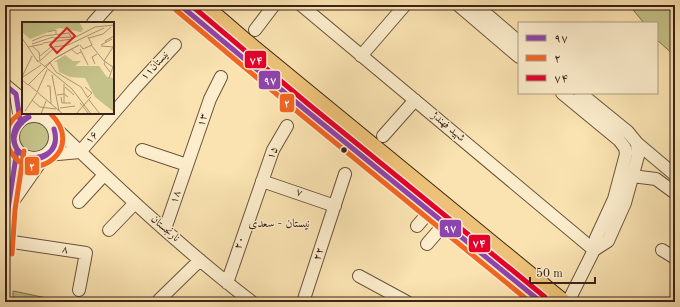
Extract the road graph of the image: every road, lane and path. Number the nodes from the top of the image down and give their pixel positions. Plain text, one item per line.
1 (110, 5) edge
2 (180, 5) edge
3 (203, 5) edge
4 (274, 5) edge
5 (301, 5) edge
6 (405, 5) edge
7 (458, 5) edge
8 (476, 5) edge
9 (94, 22) edge
10 (254, 30) dead end
11 (518, 41) edge
12 (175, 45) dead end
13 (360, 56) junction
14 (518, 56) edge
15 (221, 77) dead end
16 (5, 85) edge
17 (135, 88) joint
18 (563, 94) edge
19 (581, 94) edge
20 (21, 98) edge
21 (415, 100) junction
22 (114, 112) edge
23 (113, 114) edge
24 (44, 118) edge
25 (20, 120) junction
26 (287, 126) dead end
27 (9, 135) edge
28 (383, 136) dead end
29 (637, 143) junction
30 (12, 149) edge
31 (142, 150) dead end
32 (80, 152) junction
33 (45, 156) junction
34 (187, 165) junction
35 (345, 174) dead end
36 (104, 175) junction
37 (675, 175) edge
38 (632, 176) junction
39 (262, 181) junction
40 (675, 193) edge
41 (79, 202) dead end
42 (135, 203) junction
43 (335, 206) junction
44 (8, 209) junction
45 (430, 211) junction
46 (445, 223) junction
47 (417, 226) dead end
48 (109, 230) dead end
49 (165, 230) junction
50 (6, 241) junction
51 (428, 244) dead end
52 (594, 250) junction
53 (662, 250) dead end
54 (5, 254) edge
55 (675, 258) edge
56 (200, 260) junction
57 (359, 276) dead end
58 (227, 282) junction
59 (79, 290) dead end
60 (159, 300) dead end
61 (252, 302) edge
62 (304, 302) edge
63 (407, 302) edge
64 (541, 302) edge
65 (563, 302) edge
66 (568, 302) edge

1 - 9 street
2 - 45 main road
3 - 65 main road
4 - 10 street
5 - 13 street, شهید فهندژ
6 - 13 street
7 - 14 street
8 - 11 street
12 - 17 street, ۱۱نیستان
13 - 21 street, شهید فهندژ
15 - 34 street, ۱۳
16 - 20 street
17 - 22 street, ۱۶
18 - 52 street
19 - 29 street
20 - 25 street
21 - 28 street
21 - 52 street, شهید فهندژ
23 - 32 street, ۱۶
24 - 25 street
24 - 32 street, نارنجستان
24 - 33 street
25 - 27 street
26 - 39 street, ۱۵
27 - 30 street
29 - 37 street
29 - 38 street
30 - 33 street
30 - 44 street
31 - 34 street
32 - 33 street
32 - 36 street, نارنجستان
33 - 44 street
34 - 49 street, ۱۸
35 - 43 street, ۲۲
36 - 41 street
36 - 42 street, نارنجستان
38 - 40 street
38 - 52 street
39 - 43 street, ۷
39 - 58 street, ۲۰
42 - 48 street
42 - 49 street, نارنجستان
43 - 62 street, ۲۲
44 - 50 street
45 - 46 main road
45 - 47 street
46 - 51 street
46 - 64 main road
49 - 56 street, نارنجستان
50 - 54 street
50 - 59 street, ۸
52 - 66 street
53 - 55 street
56 - 58 street, نارنجستان
56 - 60 street
57 - 63 street
58 - 61 street, نارنجستان

